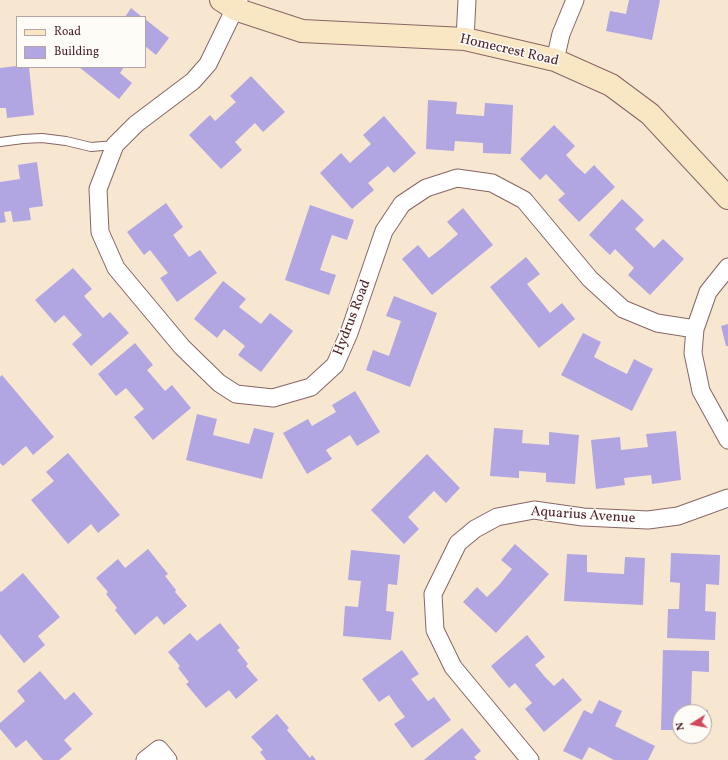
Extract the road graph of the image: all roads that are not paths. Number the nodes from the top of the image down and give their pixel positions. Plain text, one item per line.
1 (467, 0) edge
2 (575, 0) edge
3 (232, 3) edge
4 (465, 39) junction
5 (555, 60) junction
6 (0, 142) edge
7 (115, 145) junction
8 (728, 198) edge
9 (728, 268) edge
10 (695, 329) junction
11 (728, 440) edge
12 (728, 498) edge
13 (145, 760) edge
14 (168, 760) edge
15 (530, 760) edge

1 - 4 street
2 - 5 street
3 - 4 street, Homecrest Road
3 - 7 street, Hydrus Road
4 - 5 street, Homecrest Road
5 - 8 street, Homecrest Road
6 - 7 lane
7 - 10 street, Hydrus Road
9 - 10 street
10 - 11 street
12 - 15 street, Aquarius Avenue
13 - 14 street

